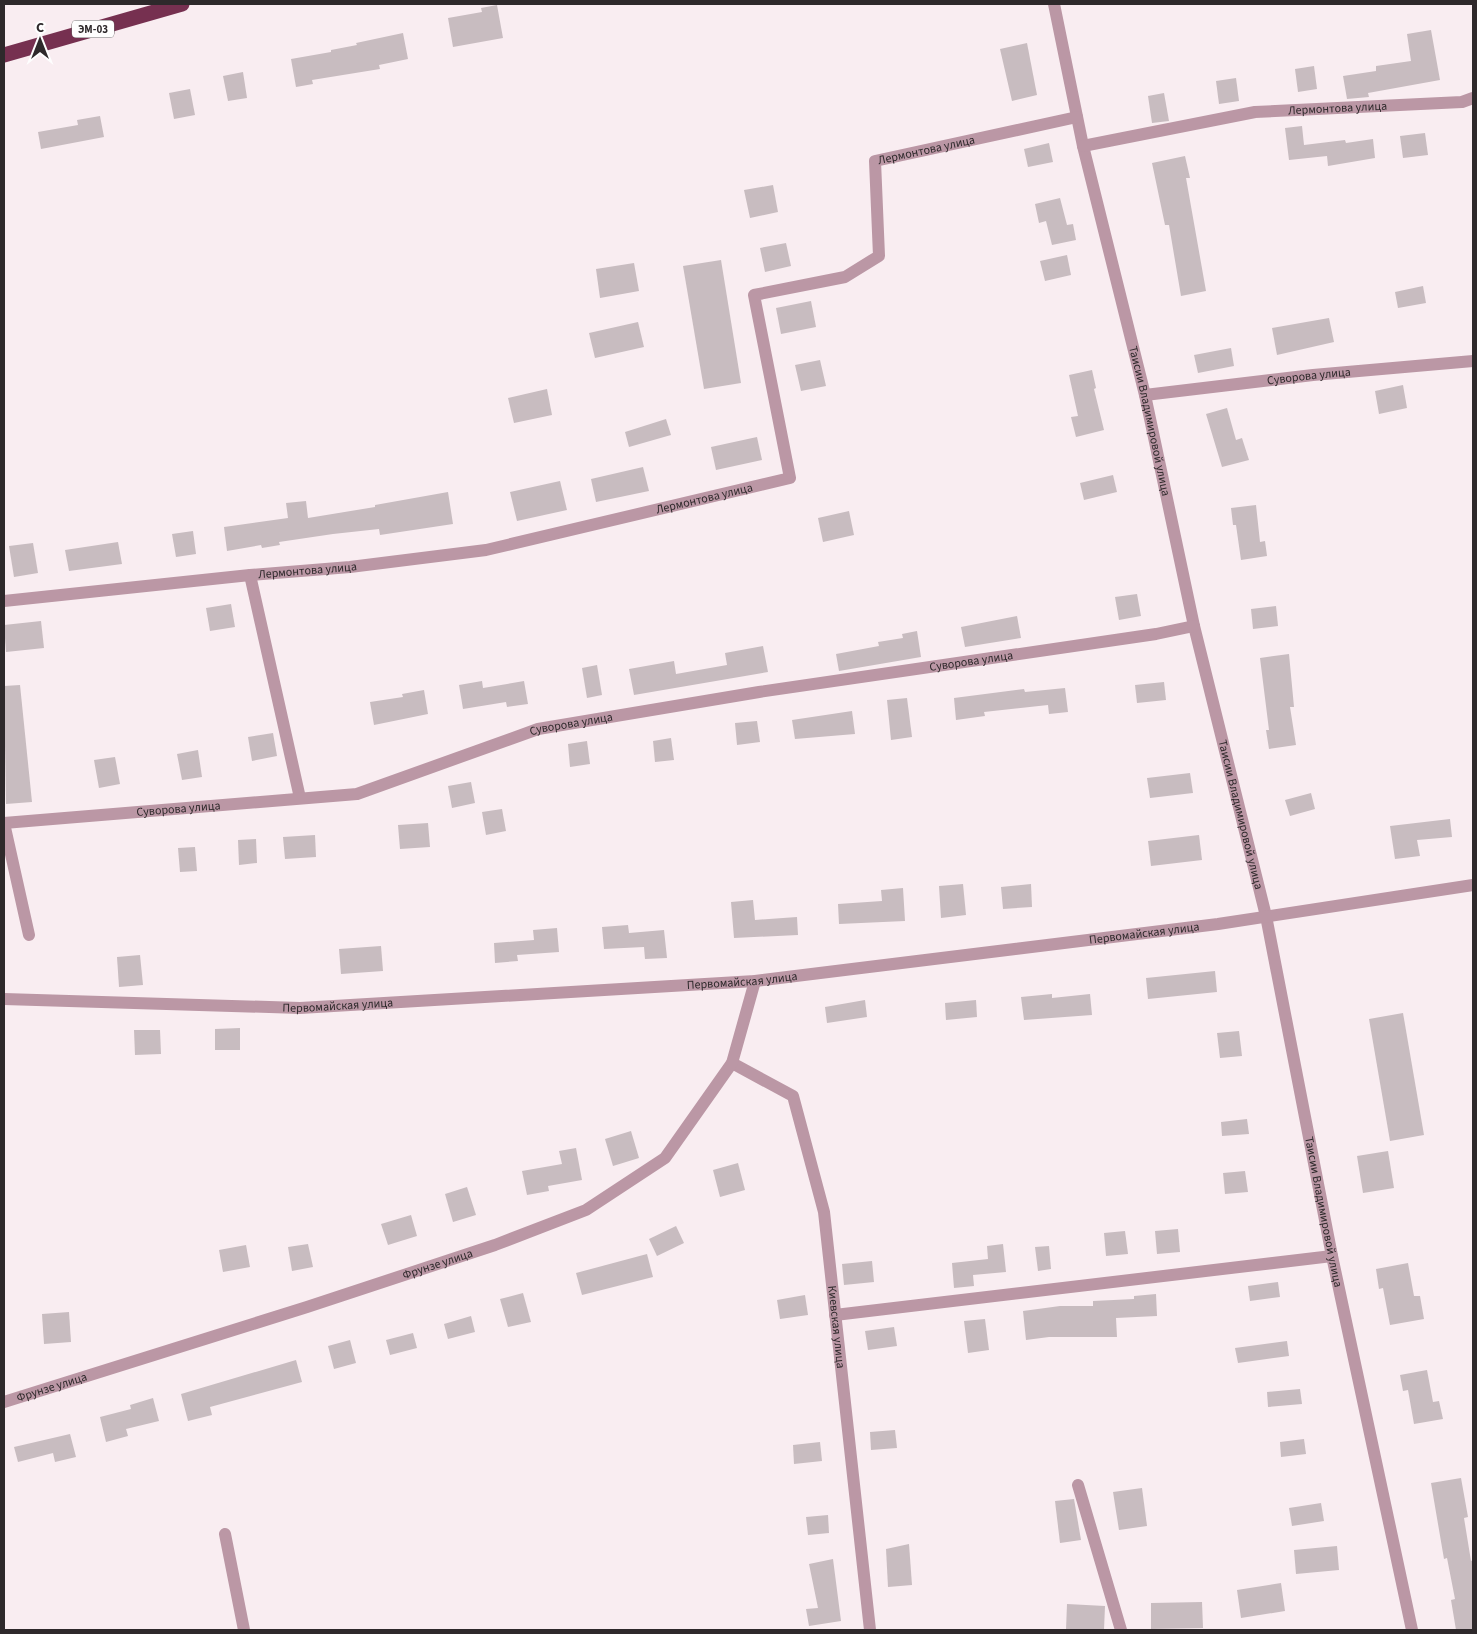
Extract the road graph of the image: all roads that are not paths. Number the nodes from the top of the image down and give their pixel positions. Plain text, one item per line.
1 (182, 4) edge
2 (1054, 4) edge
3 (4, 55) edge
4 (1473, 98) edge
5 (1077, 117) junction
6 (1084, 146) junction
7 (1473, 361) edge
8 (1145, 395) junction
9 (250, 574) junction
10 (4, 601) edge
11 (1194, 626) junction
12 (300, 798) junction
13 (4, 823) edge
14 (1473, 885) edge
15 (1266, 916) junction
16 (29, 936) dead end
17 (755, 981) junction
18 (4, 999) edge
19 (732, 1063) junction
20 (1332, 1256) junction
21 (835, 1315) junction
22 (4, 1402) edge
23 (1078, 1485) dead end
24 (225, 1534) dead end
25 (244, 1630) edge
26 (870, 1630) edge
27 (1120, 1630) edge
28 (1412, 1630) edge

1 - 3 highway, ЭМ-03
2 - 5 street, Таисии Владимировой улица
4 - 6 street, Лермонтова улица
5 - 6 street, Таисии Владимировой улица
5 - 9 street, Лермонтова улица
6 - 8 street, Таисии Владимировой улица
7 - 8 street, Суворова улица
8 - 11 street, Таисии Владимировой улица
9 - 10 street, Лермонтова улица
9 - 12 street
11 - 12 street, Суворова улица
11 - 15 street, Таисии Владимировой улица
12 - 13 street, Суворова улица
13 - 16 street
14 - 15 street, Первомайская улица
15 - 17 street, Первомайская улица
15 - 20 street, Таисии Владимировой улица
17 - 18 street, Первомайская улица
17 - 19 street, Фрунзе улица
19 - 21 street, Киевская улица
19 - 22 street, Фрунзе улица
20 - 21 street
20 - 28 street, Таисии Владимировой улица
21 - 26 street, Киевская улица
23 - 27 street
24 - 25 street

